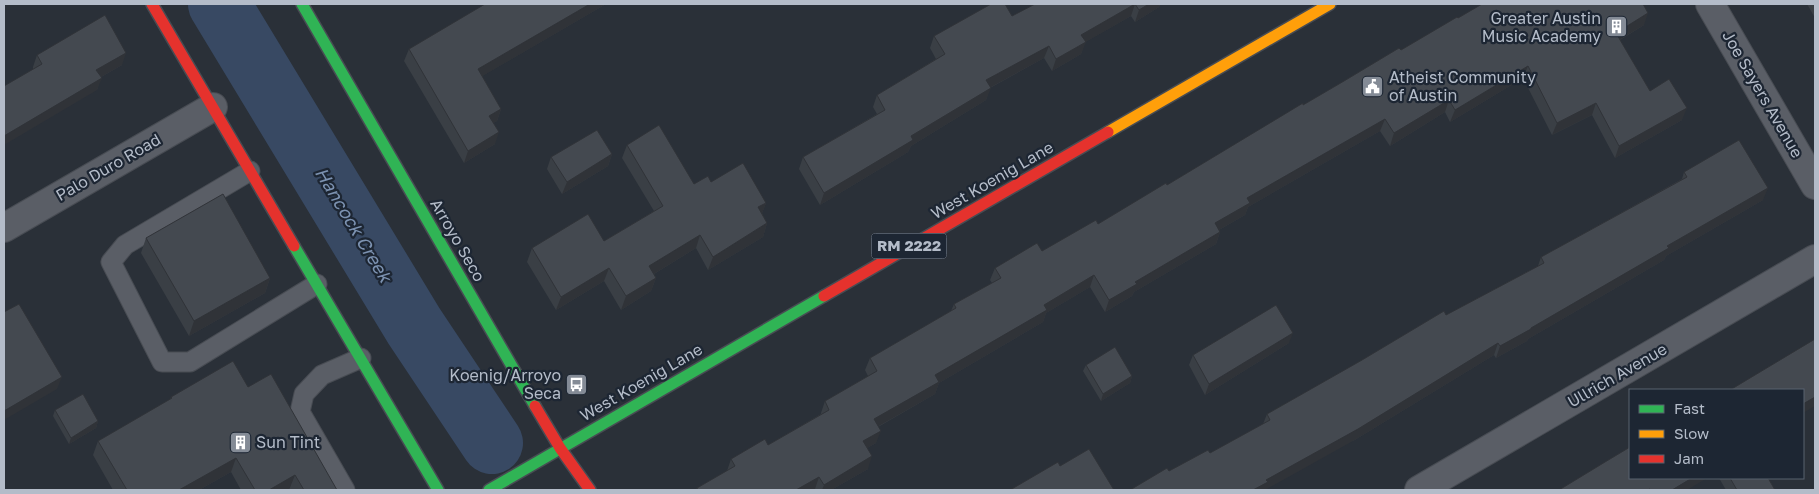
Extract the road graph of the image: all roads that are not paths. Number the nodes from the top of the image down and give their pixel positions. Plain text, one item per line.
1 (152, 4) edge
2 (1330, 4) edge
3 (1710, 4) edge
4 (309, 6) edge
5 (213, 107) junction
6 (250, 171) junction
7 (1815, 185) edge
8 (4, 228) edge
9 (1815, 259) edge
10 (317, 284) junction
11 (361, 358) junction
12 (560, 448) junction
13 (345, 490) edge
14 (438, 490) edge
15 (489, 490) edge
16 (590, 490) edge
17 (1419, 490) edge

1 - 5 street
2 - 12 street, West Koenig Lane / RM 2222
3 - 7 street, Joe Sayers Avenue
4 - 12 street, Arroyo Seco
5 - 6 street
5 - 8 street, Palo Duro Road
6 - 10 street
6 - 10 lane
9 - 17 street, Ullrich Avenue
10 - 11 street
11 - 13 lane
11 - 14 street
12 - 15 street, West Koenig Lane / RM 2222
12 - 16 street, Arroyo Seco

